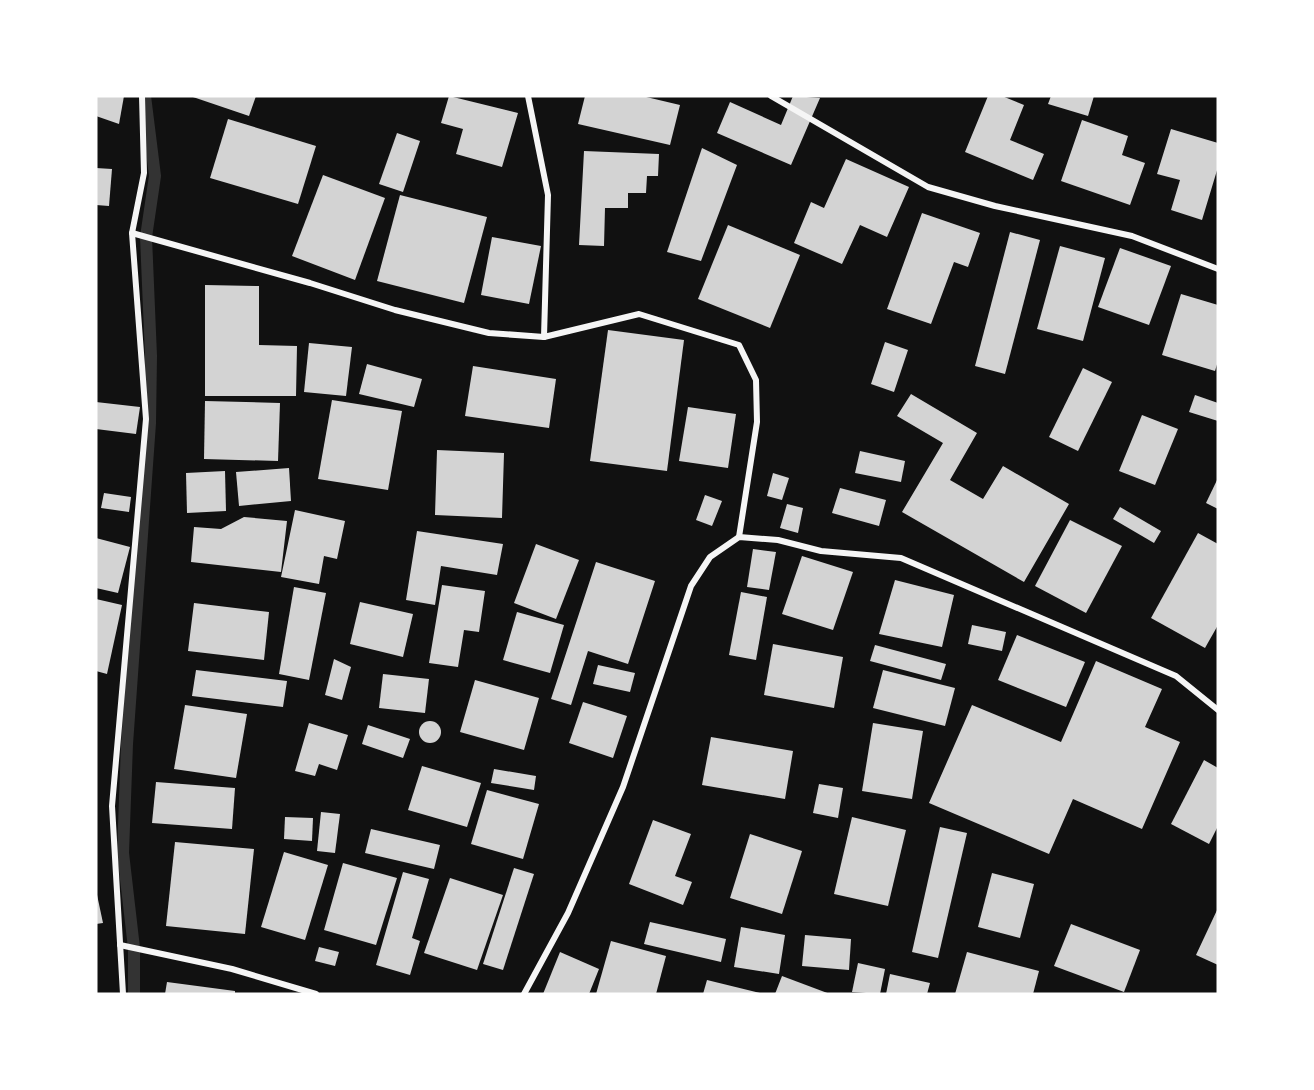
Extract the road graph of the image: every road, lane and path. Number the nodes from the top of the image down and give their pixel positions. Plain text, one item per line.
1 (142, 96) edge
2 (528, 96) edge
3 (771, 96) edge
4 (132, 233) junction
5 (1218, 269) edge
6 (544, 337) junction
7 (739, 537) junction
8 (1218, 710) edge
9 (120, 945) junction
10 (123, 994) edge
11 (316, 994) edge
12 (524, 994) edge

1 - 4 street
2 - 6 street
3 - 5 street
4 - 6 street
4 - 9 street
6 - 7 street
7 - 8 street
7 - 12 street
9 - 10 street
9 - 11 street

